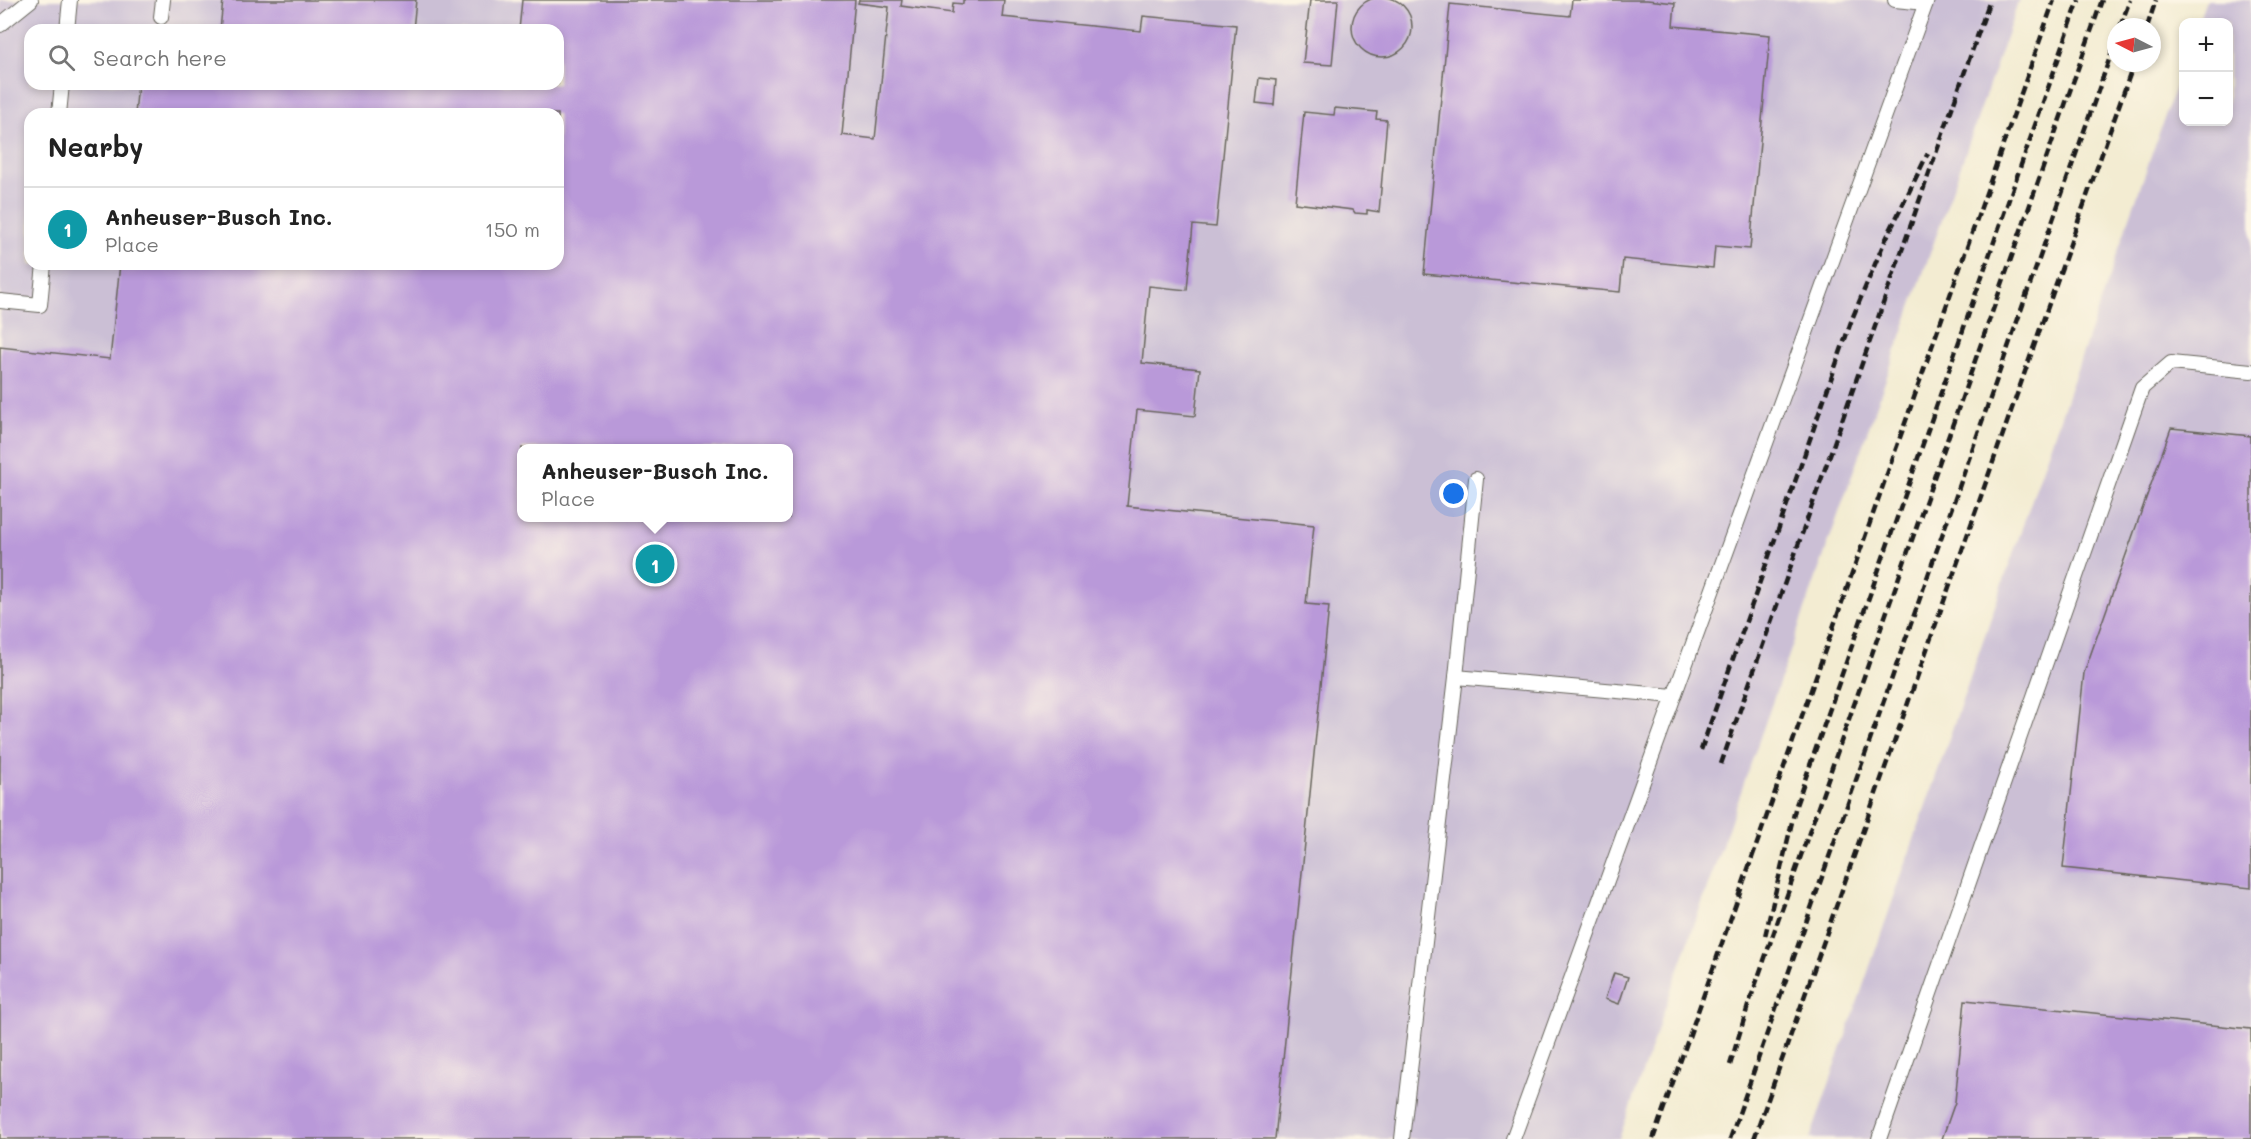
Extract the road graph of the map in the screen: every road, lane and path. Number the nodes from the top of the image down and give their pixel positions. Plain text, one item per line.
1 (31, 0) edge
2 (70, 0) edge
3 (163, 0) edge
4 (1894, 0) edge
5 (1927, 1) edge
6 (161, 17) dead end
7 (68, 24) edge
8 (0, 25) edge
9 (61, 90) edge
10 (60, 108) edge
11 (43, 270) edge
12 (0, 301) edge
13 (2251, 371) edge
14 (1476, 479) dead end
15 (1456, 677) junction
16 (1674, 696) junction
17 (1402, 1139) edge
18 (1513, 1139) edge
19 (1879, 1139) edge

1 - 8 lane
2 - 7 lane
3 - 6 lane
4 - 5 lane
5 - 16 lane
9 - 10 lane
11 - 12 lane
13 - 19 lane
14 - 15 lane
15 - 16 lane
15 - 17 lane
16 - 18 lane

